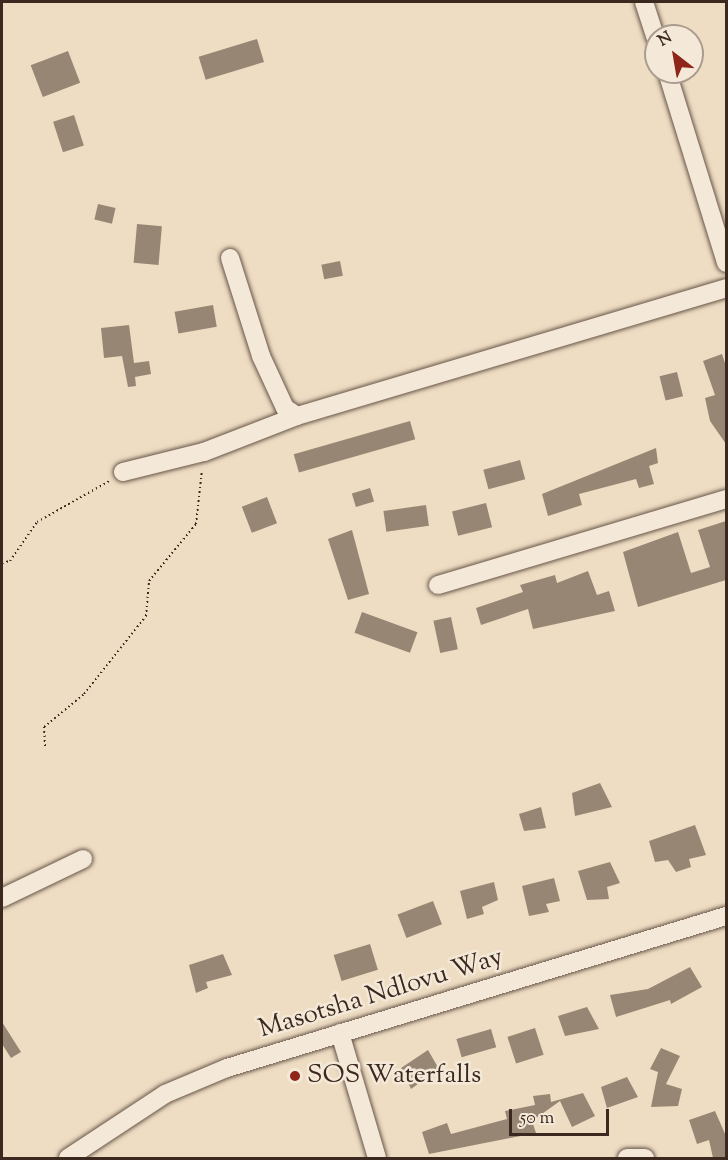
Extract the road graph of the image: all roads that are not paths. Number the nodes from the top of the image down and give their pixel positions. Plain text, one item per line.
1 (644, 2) edge
2 (651, 24) edge
3 (671, 84) edge
4 (230, 258) dead end
5 (726, 263) edge
6 (726, 288) edge
7 (297, 416) junction
8 (123, 472) road end
9 (726, 499) edge
10 (438, 585) dead end
11 (83, 859) dead end
12 (2, 898) edge
13 (726, 916) edge
14 (340, 1033) junction
15 (68, 1158) edge
16 (377, 1158) edge
17 (627, 1158) edge
18 (645, 1158) edge

1 - 2 street
3 - 5 street
4 - 7 street
6 - 7 street
7 - 8 street
9 - 10 street
11 - 12 street
13 - 14 street, Masotsha Ndlovu Way
14 - 15 street, Masotsha Ndlovu Way
14 - 16 street
17 - 18 street

